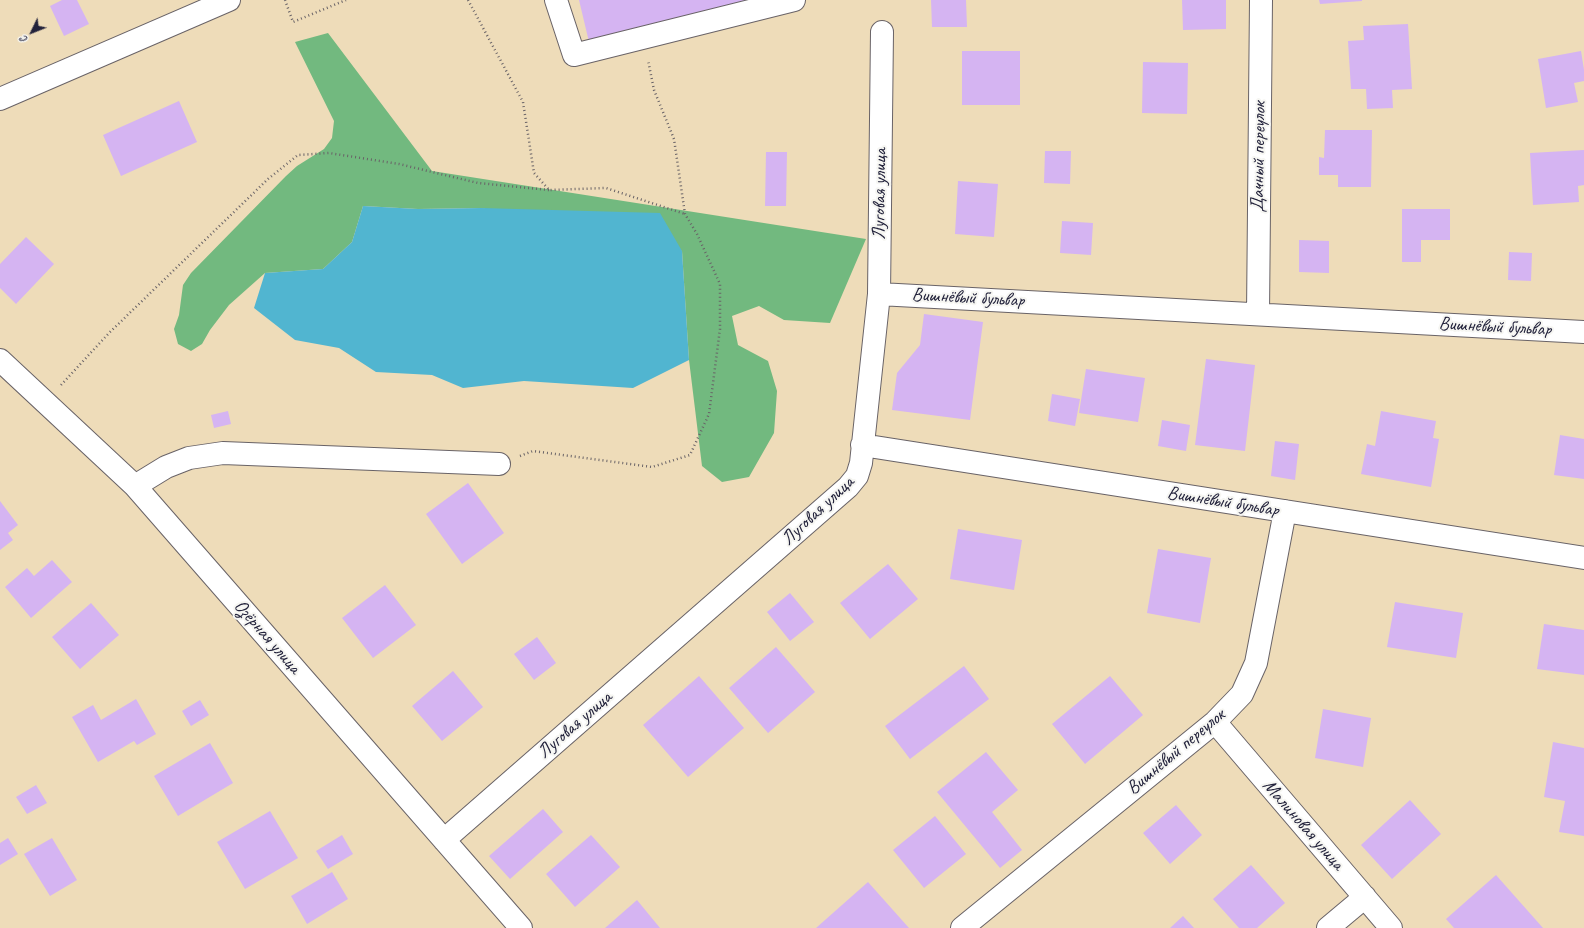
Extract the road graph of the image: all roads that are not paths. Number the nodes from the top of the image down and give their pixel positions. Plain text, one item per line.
1 (229, 0) edge
2 (556, 0) edge
3 (794, 0) edge
4 (1261, 0) edge
5 (882, 32) dead end
6 (0, 99) edge
7 (879, 294) junction
8 (1258, 314) junction
9 (1584, 332) edge
10 (0, 360) edge
11 (862, 445) junction
12 (499, 464) road end
13 (135, 486) junction
14 (1285, 511) junction
15 (1584, 558) edge
16 (1215, 722) junction
17 (444, 840) junction
18 (1365, 897) junction
19 (521, 928) edge
20 (962, 928) edge
21 (1328, 928) edge
22 (1392, 928) edge

1 - 6 street
2 - 3 street
4 - 8 street, Дачный переулок
5 - 7 street, Луговая улица
7 - 8 street, Вишнёвый бульвар
7 - 11 street, Луговая улица
8 - 9 street, Вишнёвый бульвар
10 - 13 street, Озёрная улица
11 - 14 street, Вишнёвый бульвар
11 - 17 street, Луговая улица
12 - 13 street
13 - 17 street, Озёрная улица
14 - 15 street, Вишнёвый бульвар
14 - 16 street, Вишнёвый переулок
16 - 18 street, Малиновая улица
16 - 20 street, Вишнёвый переулок
17 - 19 street, Озёрная улица
18 - 21 street
18 - 22 street, Малиновая улица

